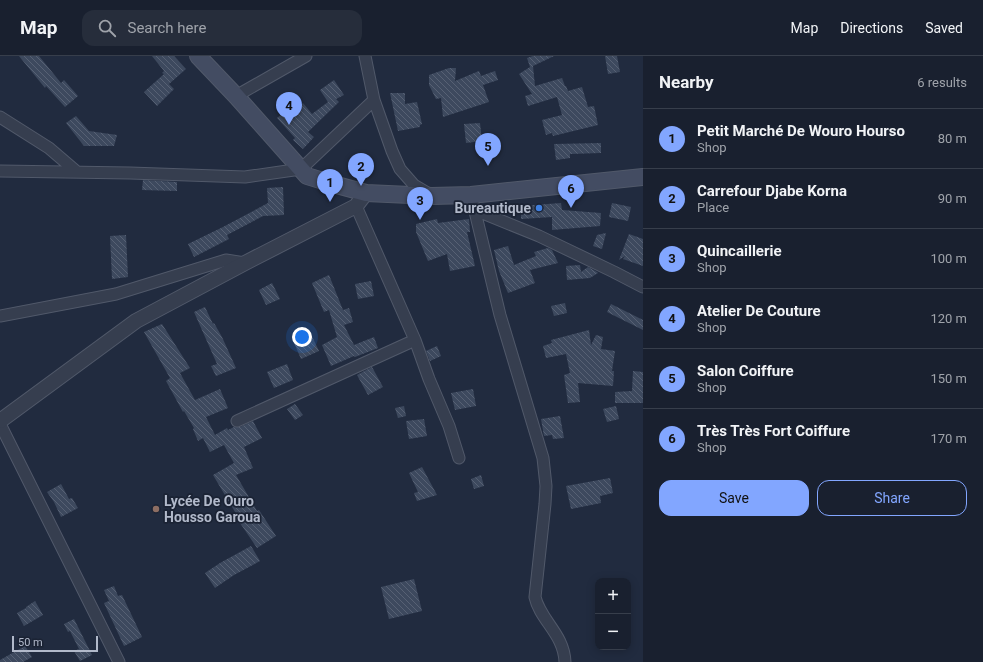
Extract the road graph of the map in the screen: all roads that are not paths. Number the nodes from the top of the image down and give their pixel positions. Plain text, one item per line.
1 (198, 56) edge
2 (306, 56) edge
3 (365, 56) edge
4 (236, 96) junction
5 (374, 100) junction
6 (0, 117) edge
7 (301, 169) junction
8 (0, 171) edge
9 (77, 172) junction
10 (643, 177) edge
11 (366, 193) junction
12 (432, 196) junction
13 (473, 203) junction
14 (356, 206) junction
15 (245, 263) junction
16 (643, 287) edge
17 (0, 316) edge
18 (415, 340) junction
19 (237, 421) dead end
20 (0, 422) edge
21 (458, 458) dead end
22 (119, 662) edge
23 (565, 662) edge

1 - 4 main road
2 - 4 street
3 - 5 street
4 - 7 main road
5 - 7 street
5 - 12 street
6 - 9 street
7 - 9 street
7 - 11 main road
8 - 9 street
10 - 13 main road
11 - 12 main road
11 - 14 street
12 - 13 main road
13 - 16 street
13 - 23 street
14 - 15 street
14 - 18 street
15 - 17 street
15 - 20 street
18 - 19 street
18 - 21 street
20 - 22 street

